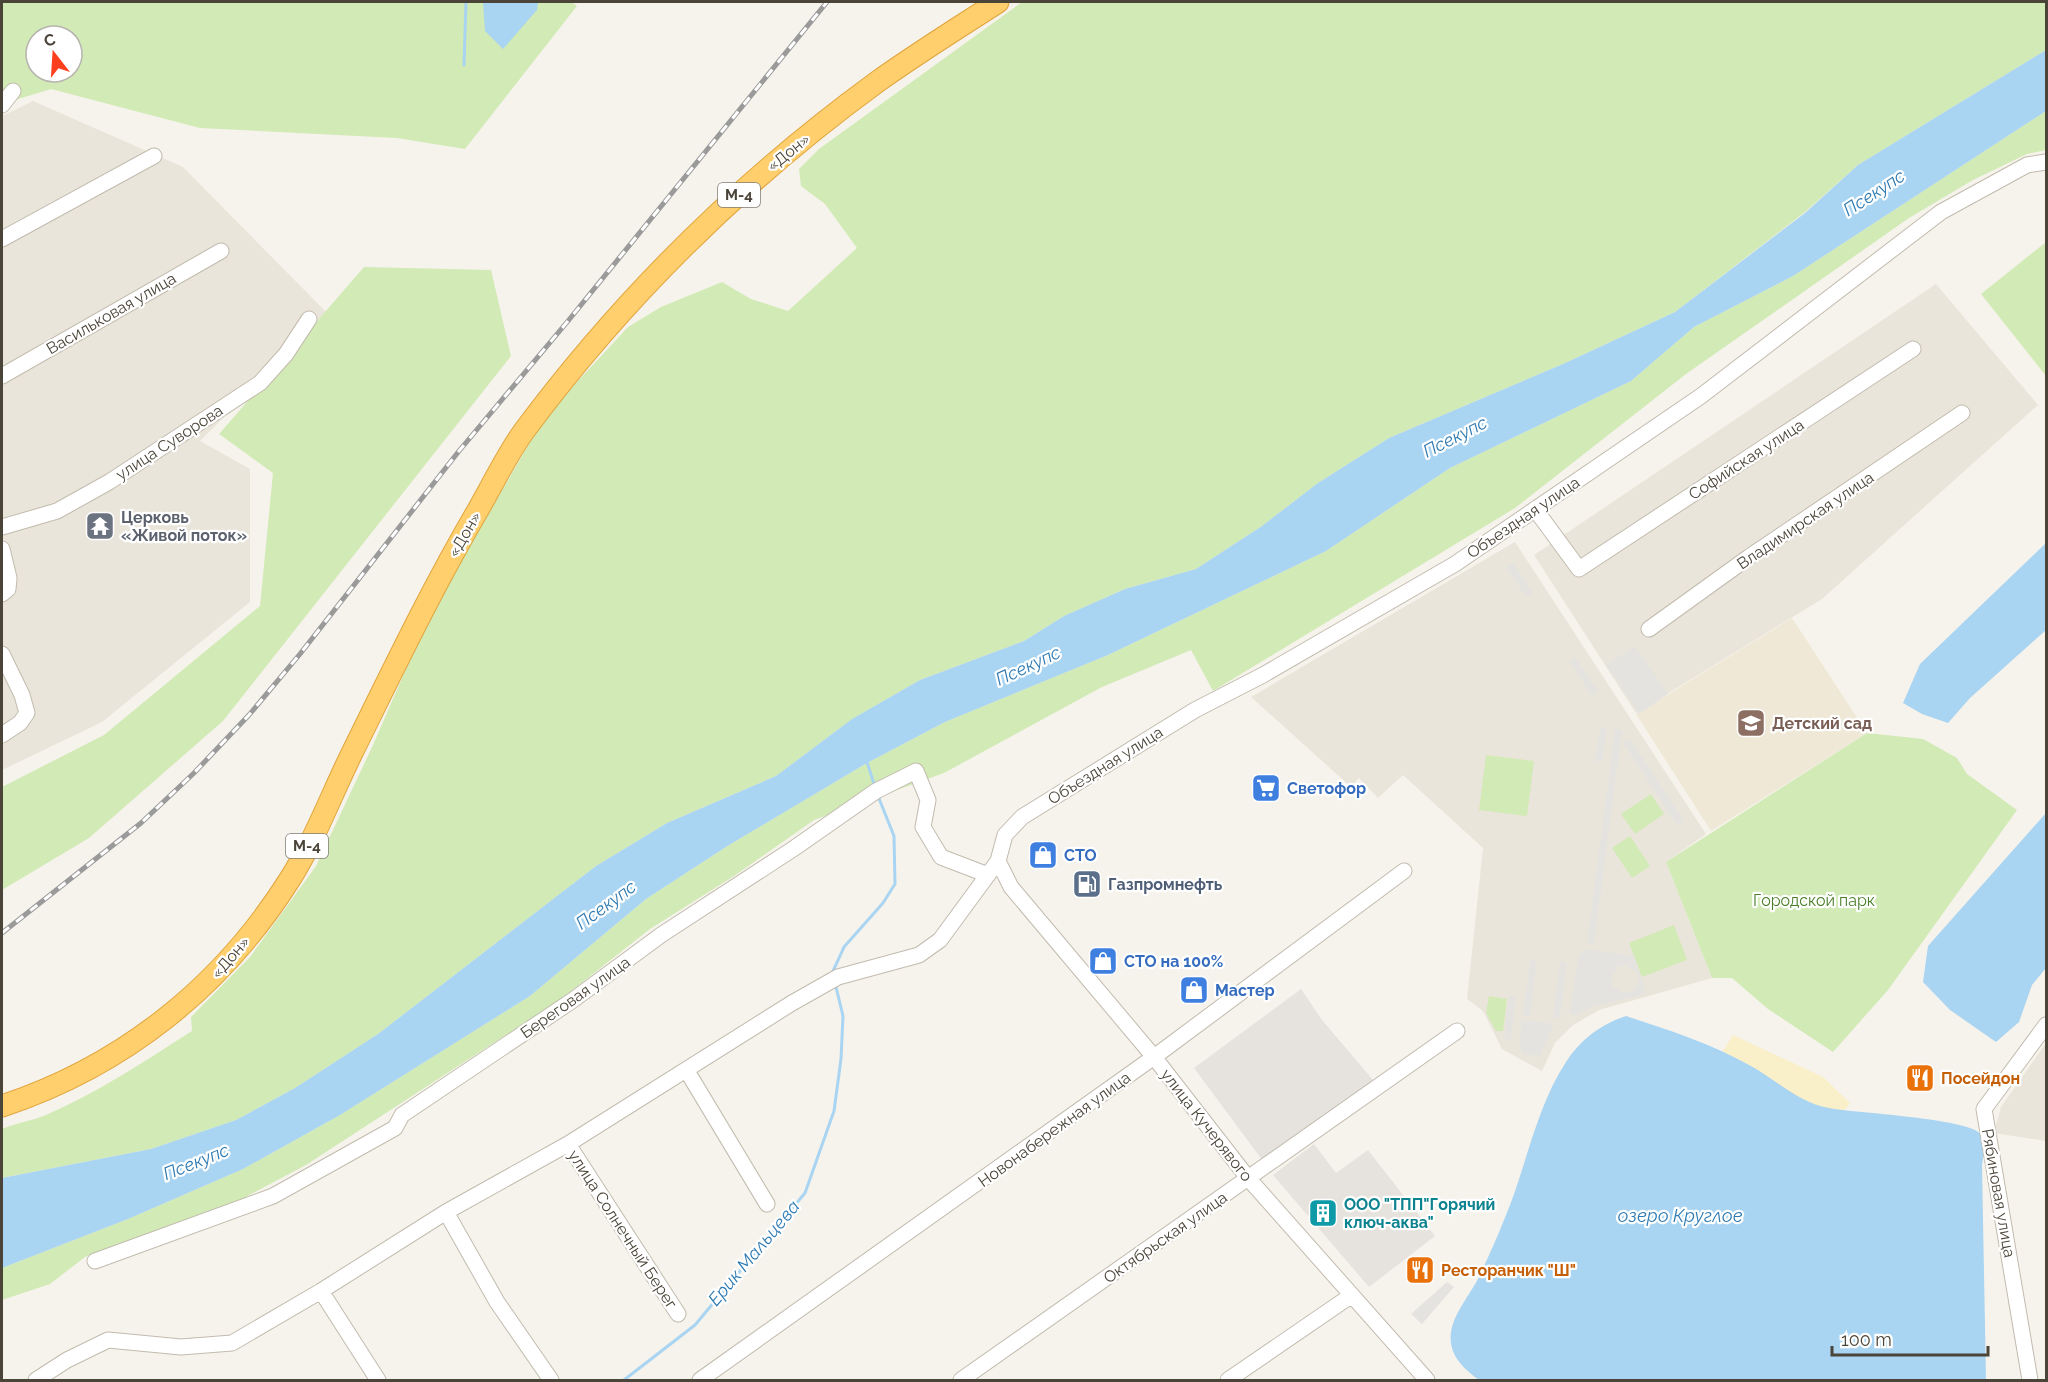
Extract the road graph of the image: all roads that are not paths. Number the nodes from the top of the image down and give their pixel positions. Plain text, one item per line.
1 (998, 2) edge
2 (13, 91) dead end
3 (2, 105) edge
4 (154, 156) dead end
5 (2046, 162) edge
6 (2, 239) edge
7 (221, 250) dead end
8 (309, 319) dead end
9 (1913, 348) dead end
10 (2, 376) edge
11 (1962, 412) dead end
12 (1535, 509) junction
13 (2, 527) edge
14 (2, 549) edge
15 (2, 594) edge
16 (1649, 629) dead end
17 (2, 654) edge
18 (2, 735) edge
19 (998, 861) junction
20 (1404, 871) dead end
21 (988, 874) junction
22 (2046, 1025) edge
23 (1457, 1031) dead end
24 (1154, 1057) junction
25 (687, 1071) junction
26 (2, 1106) edge
27 (568, 1144) junction
28 (1248, 1178) junction
29 (767, 1204) dead end
30 (446, 1212) junction
31 (95, 1261) dead end
32 (321, 1291) junction
33 (1352, 1295) junction
34 (678, 1314) dead end
35 (36, 1380) edge
36 (378, 1380) edge
37 (551, 1380) edge
38 (700, 1380) edge
39 (961, 1380) edge
40 (1228, 1380) edge
41 (1427, 1380) edge
42 (2030, 1380) edge

1 - 26 highway, «Дон» / М-4
2 - 3 street
4 - 6 street
5 - 12 street, Объездная улица
7 - 10 street, Васильковая улица
8 - 13 street, улица Суворова
9 - 12 street, Софийская улица
11 - 16 street, Владимирская улица
12 - 19 street, Объездная улица
14 - 15 street
17 - 18 street
19 - 21 street, улица Солнечный Берег
19 - 24 street, улица Кучерявого
20 - 24 street, Новонабережная улица
21 - 25 street, улица Солнечный Берег
21 - 31 street, Береговая улица
22 - 42 street, Рябиновая улица
23 - 28 street, Октябрьская улица
24 - 28 street, улица Кучерявого
24 - 38 street, Новонабережная улица
25 - 27 street, улица Солнечный Берег
25 - 29 street
27 - 30 street, улица Солнечный Берег
27 - 34 street, улица Солнечный Берег
28 - 33 street, улица Кучерявого
28 - 39 street, Октябрьская улица
30 - 32 street, улица Солнечный Берег
30 - 37 street
32 - 35 street, улица Солнечный Берег
32 - 36 street
33 - 40 street
33 - 41 street, улица Кучерявого

